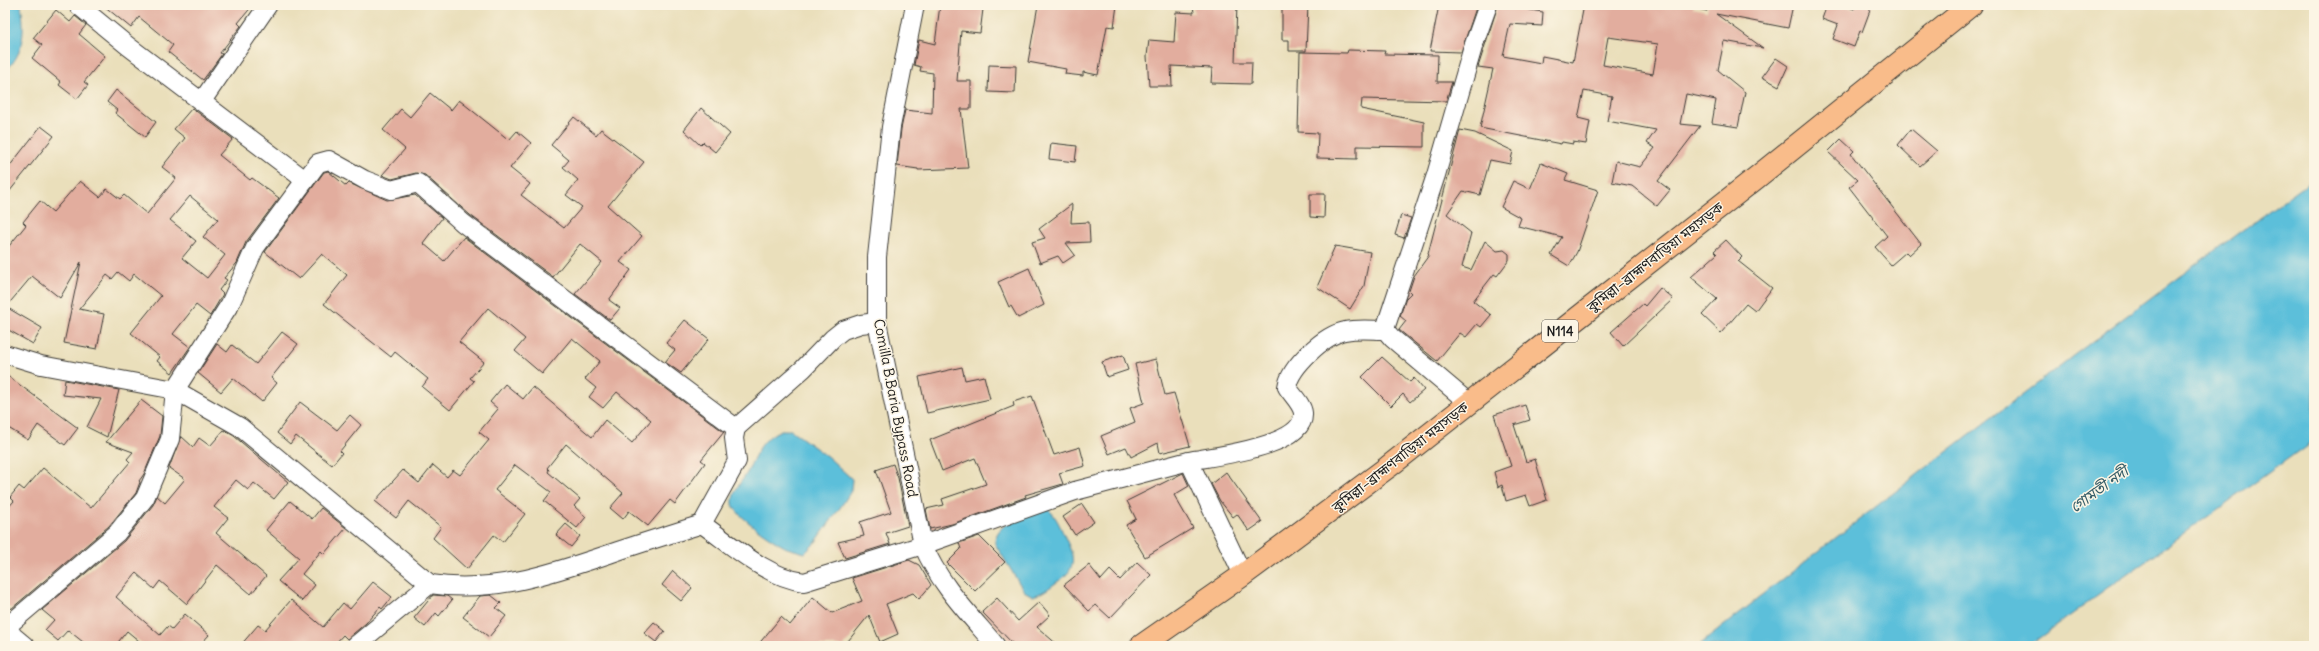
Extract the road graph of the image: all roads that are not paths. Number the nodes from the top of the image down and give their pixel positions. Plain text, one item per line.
1 (78, 5) edge
2 (268, 5) edge
3 (915, 5) edge
4 (1488, 5) edge
5 (1971, 5) edge
6 (202, 101) junction
7 (305, 180) junction
8 (877, 322) junction
9 (1386, 330) junction
10 (5, 354) edge
11 (175, 390) junction
12 (1470, 403) junction
13 (736, 428) junction
14 (1188, 461) junction
15 (702, 524) junction
16 (923, 544) junction
17 (1243, 575) junction
18 (430, 584) junction
19 (25, 646) edge
20 (355, 646) edge
21 (996, 646) edge
22 (1141, 646) edge

1 - 6 street
2 - 6 street
3 - 8 street, Comilla B.Baria Bypass Road
4 - 9 street
5 - 12 highway, কুমিল্লা–ব্রাহ্মণবাড়িয়া মহাসড়ক / N114
6 - 7 street
7 - 11 street
7 - 13 street
8 - 13 street
8 - 16 street, Comilla B.Baria Bypass Road
9 - 12 street
9 - 14 street
10 - 11 street
11 - 18 street
11 - 19 street
12 - 17 highway, কুমিল্লা–ব্রাহ্মণবাড়িয়া মহাসড়ক / N114
13 - 15 street
14 - 16 street
14 - 17 street
15 - 16 street
15 - 18 street
16 - 21 street, Comilla B.Baria Bypass Road
17 - 22 highway, কুমিল্লা–ব্রাহ্মণবাড়িয়া মহাসড়ক / N114
18 - 20 street

